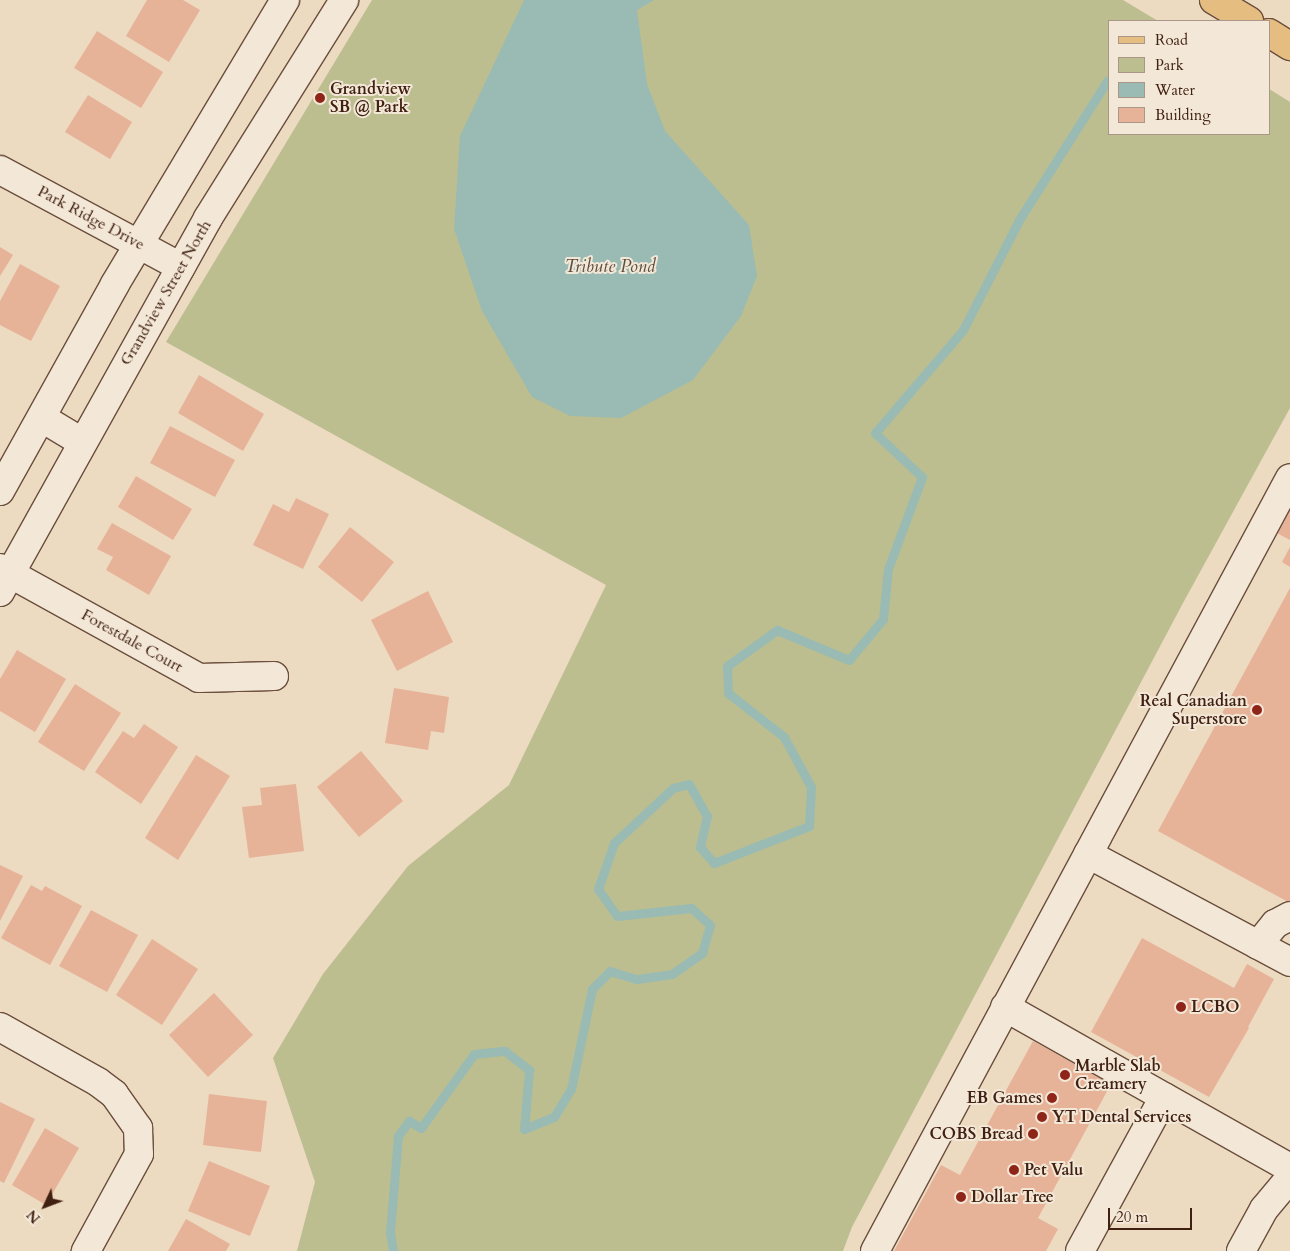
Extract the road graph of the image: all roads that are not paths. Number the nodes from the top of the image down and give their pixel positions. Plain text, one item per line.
1 (285, 0) edge
2 (1214, 0) edge
3 (341, 1) edge
4 (1247, 20) edge
5 (1270, 34) edge
6 (1290, 46) edge
7 (0, 170) edge
8 (139, 244) junction
9 (181, 267) junction
10 (42, 418) junction
11 (82, 442) junction
12 (1290, 478) edge
13 (0, 491) edge
14 (3, 578) edge
15 (274, 676) dead end
16 (1088, 854) junction
17 (1290, 916) edge
18 (1258, 945) junction
19 (1290, 962) edge
20 (1005, 1007) junction
21 (0, 1027) edge
22 (1164, 1097) junction
23 (1290, 1168) edge
24 (1290, 1178) edge
25 (86, 1251) edge
26 (875, 1251) edge
27 (1080, 1251) edge
28 (1241, 1251) edge

1 - 8 street
2 - 4 main road
3 - 9 street, Grandview Street North
5 - 6 main road
7 - 8 street, Park Ridge Drive
8 - 9 street, Park Ridge Drive
8 - 10 street
9 - 11 street, Grandview Street North
10 - 11 street
10 - 13 street
11 - 14 street, Grandview Street North
12 - 16 street
14 - 15 street, Forestdale Court
16 - 18 street
16 - 20 street
17 - 18 street
18 - 19 street
20 - 22 street
20 - 26 street
21 - 25 street
22 - 23 street
22 - 27 street
24 - 28 street

